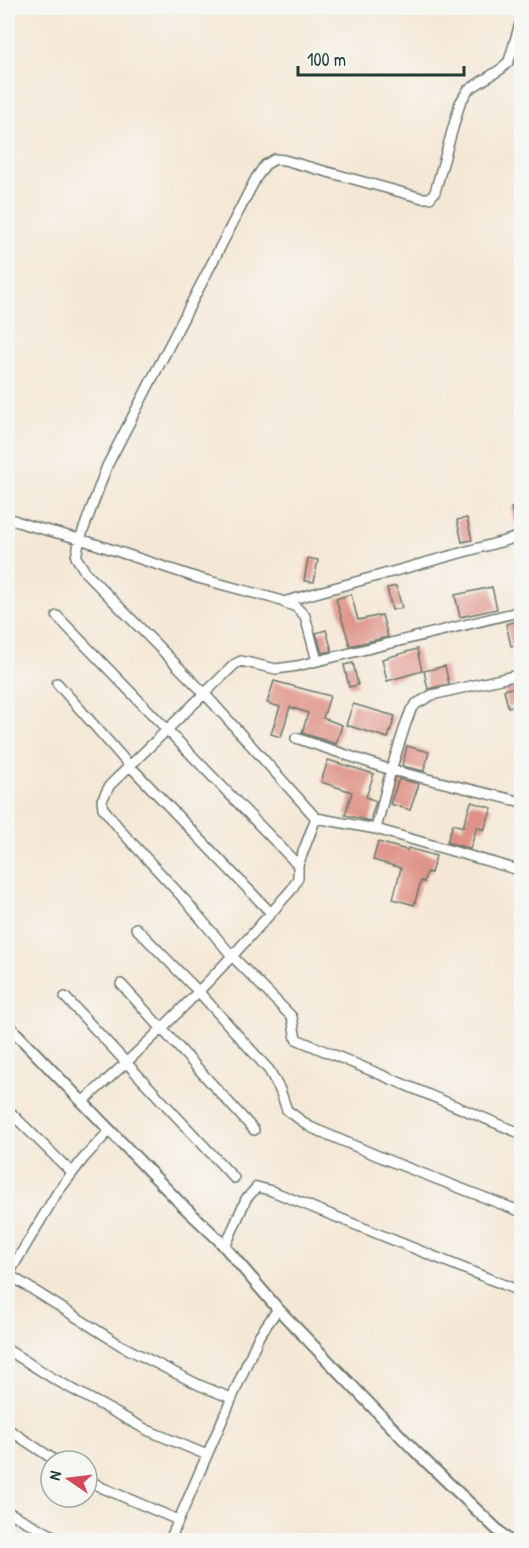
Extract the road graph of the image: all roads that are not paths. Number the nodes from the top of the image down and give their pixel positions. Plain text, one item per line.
1 (522, 17) edge
2 (8, 518) edge
3 (522, 536) edge
4 (80, 538) junction
5 (283, 602) junction
6 (522, 611) edge
7 (57, 616) dead end
8 (317, 661) junction
9 (522, 674) edge
10 (57, 683) dead end
11 (204, 693) junction
12 (166, 729) junction
13 (296, 738) dead end
14 (129, 765) junction
15 (391, 770) junction
16 (522, 802) edge
17 (316, 818) junction
18 (376, 829) junction
19 (298, 865) junction
20 (522, 871) edge
21 (271, 914) junction
22 (136, 928) dead end
23 (232, 956) junction
24 (121, 984) dead end
25 (198, 991) junction
26 (65, 997) dead end
27 (8, 1025) edge
28 (162, 1028) junction
29 (128, 1063) junction
30 (82, 1102) junction
31 (8, 1110) edge
32 (110, 1130) junction
33 (254, 1130) dead end
34 (522, 1134) edge
35 (72, 1173) junction
36 (234, 1178) dead end
37 (522, 1212) edge
38 (225, 1247) junction
39 (8, 1275) edge
40 (522, 1292) edge
41 (278, 1309) junction
42 (8, 1350) edge
43 (231, 1398) junction
44 (8, 1429) edge
45 (39, 1450) edge
46 (207, 1455) junction
47 (99, 1486) edge
48 (8, 1512) edge
49 (178, 1520) junction
50 (61, 1540) edge
51 (170, 1540) edge
52 (508, 1540) edge

1 - 4 street
2 - 4 street
3 - 5 street
4 - 5 street
4 - 11 street
5 - 8 street
6 - 8 street
7 - 12 street
8 - 11 street
9 - 15 street
10 - 14 street
11 - 12 street
11 - 17 street
12 - 14 street
12 - 19 street
13 - 15 street
14 - 21 street
14 - 23 street
15 - 16 street
15 - 18 street
17 - 18 street
17 - 19 street
18 - 20 street
19 - 21 street
21 - 23 street
22 - 25 street
23 - 25 street
23 - 34 street
24 - 28 street
25 - 28 street
25 - 37 street
26 - 29 street
27 - 30 street
28 - 29 street
28 - 33 street
29 - 30 street
29 - 36 street
30 - 32 street
31 - 35 street
32 - 35 street
32 - 38 street
35 - 39 street
38 - 40 street
38 - 41 street
39 - 43 street
41 - 43 street
41 - 52 street
42 - 46 street
43 - 46 street
44 - 45 street
46 - 49 street
47 - 49 street
48 - 50 street
49 - 51 street

